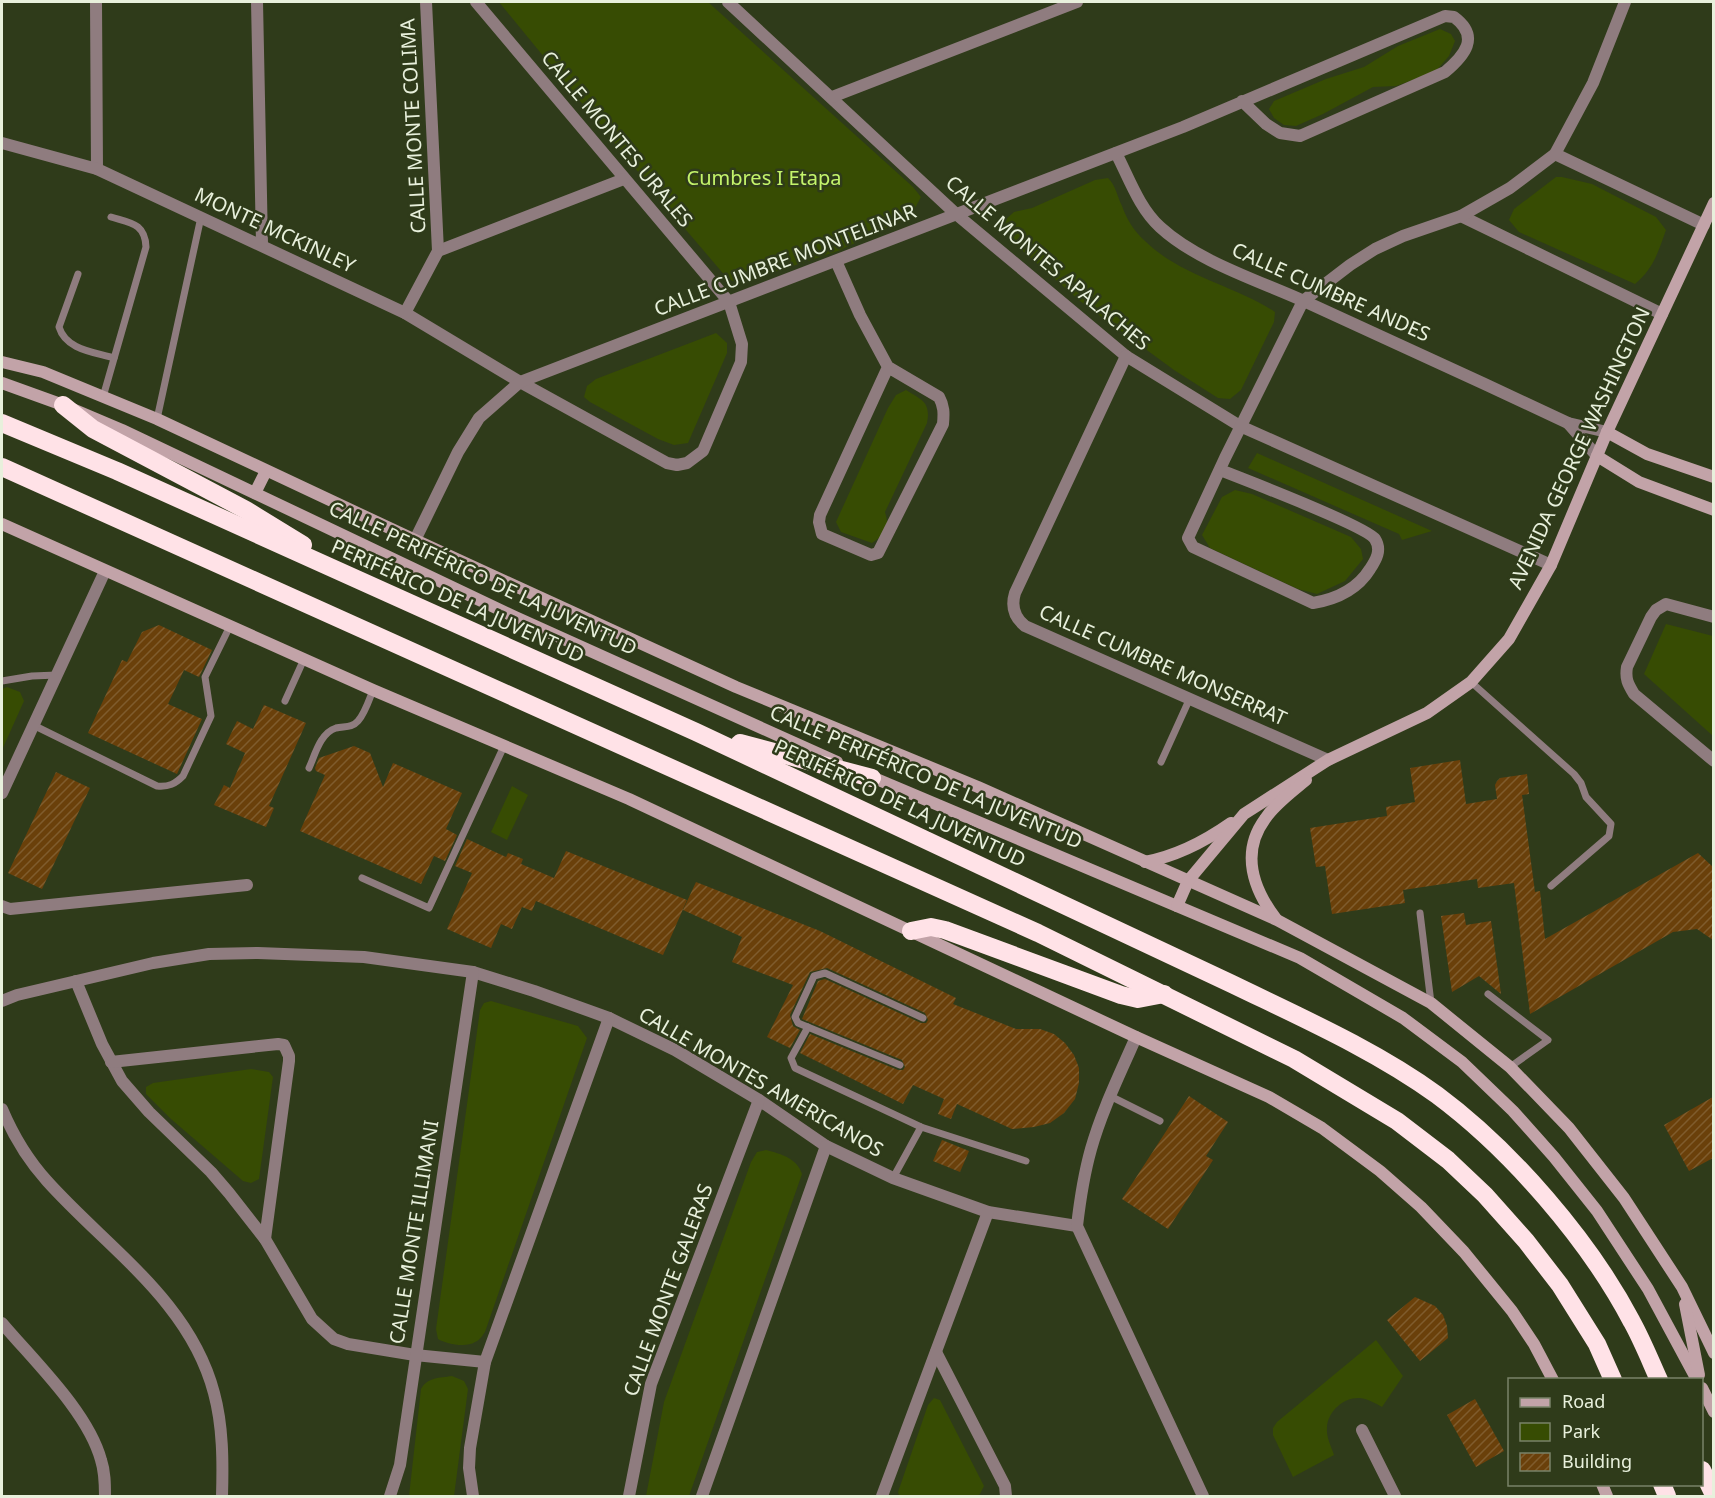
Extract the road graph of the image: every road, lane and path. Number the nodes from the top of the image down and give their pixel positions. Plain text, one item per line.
1 (96, 2) edge
2 (257, 2) edge
3 (426, 2) edge
4 (476, 2) edge
5 (728, 2) edge
6 (1077, 2) edge
7 (1625, 2) edge
8 (832, 97) junction
9 (1242, 101) junction
10 (2, 143) edge
11 (1116, 153) junction
12 (1555, 154) junction
13 (97, 169) junction
14 (624, 179) junction
15 (1713, 203) edge
16 (956, 214) junction
17 (111, 216) dead end
18 (1461, 216) junction
19 (201, 217) junction
20 (1704, 225) junction
21 (262, 244) junction
22 (438, 251) junction
23 (836, 261) junction
24 (78, 274) dead end
25 (1303, 301) junction
26 (729, 302) junction
27 (405, 313) junction
28 (1662, 314) junction
29 (1125, 356) junction
30 (114, 358) junction
31 (2, 362) edge
32 (888, 367) junction
33 (520, 382) junction
34 (2, 383) edge
35 (103, 397) junction
36 (63, 405) junction
37 (157, 419) junction
38 (2, 423) edge
39 (1568, 423) junction
40 (1240, 426) junction
41 (1606, 432) junction
42 (1597, 456) junction
43 (2, 467) edge
44 (1220, 470) junction
45 (266, 471) junction
46 (1713, 477) edge
47 (255, 493) junction
48 (1713, 510) edge
49 (2, 524) edge
50 (415, 540) junction
51 (1551, 565) junction
52 (105, 571) junction
53 (368, 585) junction
54 (1713, 616) edge
55 (230, 626) junction
56 (304, 658) junction
57 (57, 675) junction
58 (2, 681) edge
59 (1471, 682) junction
60 (373, 690) junction
61 (1190, 698) junction
62 (285, 701) dead end
63 (33, 725) junction
64 (696, 732) junction
65 (504, 746) junction
66 (1328, 760) junction
67 (1713, 761) edge
68 (1161, 762) dead end
69 (309, 768) dead end
70 (872, 778) junction
71 (2, 793) edge
72 (1244, 814) junction
73 (1144, 862) junction
74 (363, 878) dead end
75 (1188, 881) junction
76 (247, 885) dead end
77 (1551, 886) dead end
78 (2, 906) edge
79 (1177, 906) junction
80 (1420, 913) dead end
81 (1277, 920) junction
82 (911, 931) junction
83 (473, 972) junction
84 (76, 981) junction
85 (1164, 994) junction
86 (1488, 994) dead end
87 (2, 1001) edge
88 (1431, 1003) junction
89 (609, 1018) junction
90 (923, 1018) dead end
91 (808, 1027) junction
92 (1136, 1037) junction
93 (111, 1062) junction
94 (900, 1065) dead end
95 (1510, 1067) junction
96 (1110, 1096) junction
97 (759, 1100) junction
98 (2, 1108) edge
99 (1160, 1121) dead end
100 (921, 1127) junction
101 (826, 1146) junction
102 (1026, 1161) dead end
103 (893, 1178) junction
104 (988, 1212) junction
105 (1077, 1226) junction
106 (265, 1239) junction
107 (1682, 1287) junction
108 (2, 1323) edge
109 (936, 1352) junction
110 (1713, 1353) edge
111 (415, 1355) junction
112 (485, 1362) junction
113 (1552, 1378) edge
114 (1613, 1378) edge
115 (1658, 1378) edge
116 (1697, 1378) edge
117 (1698, 1378) edge
118 (1703, 1392) edge
119 (1713, 1412) edge
120 (1362, 1430) dead end
121 (1703, 1474) edge
122 (1713, 1495) edge
123 (105, 1497) edge
124 (222, 1497) edge
125 (390, 1497) edge
126 (473, 1497) edge
127 (629, 1497) edge
128 (702, 1497) edge
129 (882, 1497) edge
130 (1006, 1497) edge
131 (1203, 1497) edge
132 (1395, 1497) edge

1 - 13 street
2 - 21 street
3 - 22 street, CALLE MONTE COLIMA
4 - 14 street, CALLE MONTES URALES
5 - 8 street, CALLE MONTES APALACHES
6 - 8 street
7 - 12 street
8 - 16 street, CALLE MONTES APALACHES
9 - 9 street, CALLE CUMBRE MONTELINAR
9 - 11 street, CALLE CUMBRE MONTELINAR
10 - 13 street, MONTE MCKINLEY
11 - 16 street, CALLE CUMBRE MONTELINAR
11 - 25 street, CALLE CUMBRE ANDES
12 - 18 street
12 - 20 street
13 - 19 street, MONTE MCKINLEY
14 - 22 street
14 - 26 street, CALLE MONTES URALES
15 - 20 main road, AVENIDA GEORGE WASHINGTON
16 - 23 street, CALLE CUMBRE MONTELINAR
16 - 29 street, CALLE MONTES APALACHES
17 - 30 lane
18 - 25 street
18 - 28 street
19 - 21 street, MONTE MCKINLEY
19 - 37 lane
20 - 28 main road, AVENIDA GEORGE WASHINGTON
21 - 27 street, MONTE MCKINLEY
22 - 27 street, CALLE MONTE COLIMA
23 - 26 street, CALLE CUMBRE MONTELINAR
23 - 32 street
24 - 30 lane
25 - 39 street, CALLE CUMBRE ANDES
25 - 40 street
26 - 33 street, CALLE CUMBRE MONTELINAR
26 - 33 street, MONTE MCKINLEY
27 - 33 street, MONTE MCKINLEY
28 - 41 main road, AVENIDA GEORGE WASHINGTON
29 - 40 street, CALLE MONTES APALACHES
29 - 61 street, CALLE CUMBRE MONSERRAT
30 - 35 lane
31 - 35 main road
32 - 32 street
33 - 50 street, CALLE CUMBRE MONTELINAR
34 - 36 main road, CALLE PERIFÉRICO DE LA JUVENTUD
35 - 37 main road
36 - 47 main road, CALLE PERIFÉRICO DE LA JUVENTUD
36 - 53 highway
37 - 45 main road
38 - 53 highway, PERIFÉRICO DE LA JUVENTUD
39 - 41 street, CALLE CUMBRE ANDES
39 - 42 street, CALLE CUMBRE ANDES
40 - 44 street
40 - 51 street, CALLE MONTES APALACHES
41 - 42 main road, AVENIDA GEORGE WASHINGTON
41 - 46 main road
42 - 48 main road
42 - 51 main road, AVENIDA GEORGE WASHINGTON
43 - 85 highway
44 - 44 street
45 - 47 main road
45 - 50 main road
47 - 70 main road, CALLE PERIFÉRICO DE LA JUVENTUD
49 - 52 main road
50 - 73 main road
51 - 59 main road, AVENIDA GEORGE WASHINGTON
52 - 55 main road
52 - 57 street
53 - 64 highway, PERIFÉRICO DE LA JUVENTUD
54 - 67 street
55 - 56 main road
55 - 63 lane
56 - 60 main road
56 - 62 lane
57 - 58 lane
57 - 63 street
59 - 66 main road, AVENIDA GEORGE WASHINGTON
59 - 77 lane
60 - 65 main road
60 - 69 lane
61 - 66 street, CALLE CUMBRE MONSERRAT
61 - 68 lane
63 - 71 street
64 - 70 highway
64 - 115 highway, PERIFÉRICO DE LA JUVENTUD
65 - 74 lane
65 - 82 main road
66 - 72 main road, AVENIDA GEORGE WASHINGTON
66 - 81 main road
70 - 79 main road, CALLE PERIFÉRICO DE LA JUVENTUD
72 - 73 main road
72 - 75 main road, AVENIDA GEORGE WASHINGTON
73 - 75 main road
75 - 79 main road, AVENIDA GEORGE WASHINGTON
75 - 81 main road
76 - 78 street
79 - 116 main road, CALLE PERIFÉRICO DE LA JUVENTUD
80 - 88 lane
81 - 88 main road
82 - 85 highway
82 - 92 main road
83 - 84 street, CALLE MONTES AMERICANOS
83 - 89 street, CALLE MONTES AMERICANOS
83 - 111 street, CALLE MONTE ILLIMANI
84 - 87 street, CALLE MONTES AMERICANOS
84 - 93 street
85 - 114 highway
86 - 95 lane
88 - 95 main road
89 - 97 street, CALLE MONTES AMERICANOS
89 - 112 street
90 - 91 lane
91 - 94 lane
91 - 100 lane
92 - 96 street
92 - 113 main road
93 - 106 street
93 - 106 street
95 - 107 main road
96 - 99 lane
96 - 105 street
97 - 101 street, CALLE MONTES AMERICANOS
97 - 127 street, CALLE MONTE GALERAS
98 - 124 street
100 - 102 lane
100 - 103 lane
101 - 103 street, CALLE MONTES AMERICANOS
101 - 128 street
103 - 104 street, CALLE MONTES AMERICANOS
104 - 105 street, CALLE MONTES AMERICANOS
104 - 109 street
105 - 131 street
106 - 111 street
107 - 110 main road
107 - 117 main road
108 - 123 street
109 - 129 street
109 - 130 street
111 - 112 street
111 - 125 street, CALLE MONTE ILLIMANI
112 - 126 street
118 - 119 main road
120 - 132 street
121 - 122 highway

